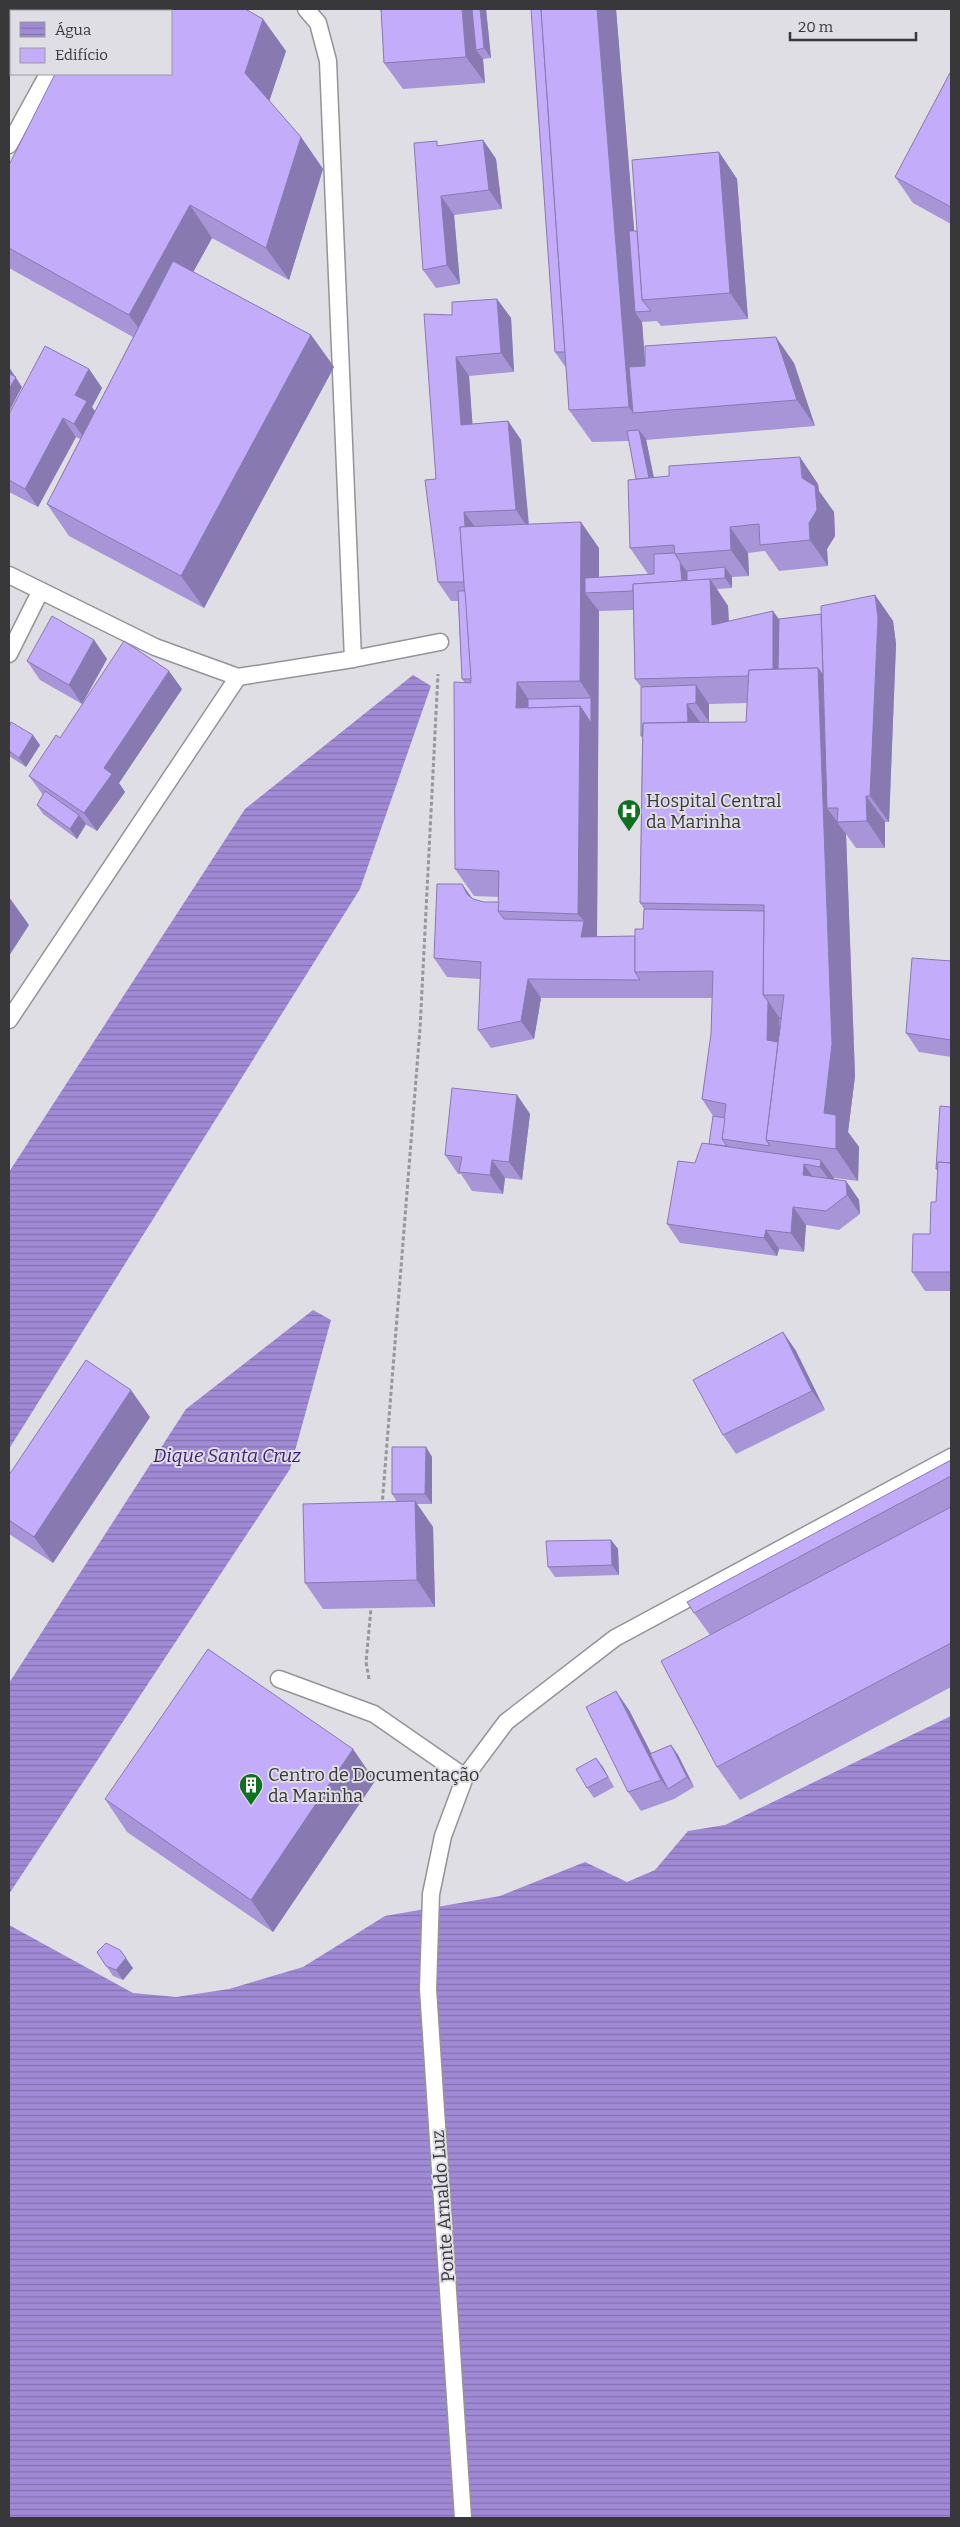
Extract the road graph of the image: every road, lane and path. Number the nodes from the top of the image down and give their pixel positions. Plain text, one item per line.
1 (306, 9) edge
2 (47, 75) edge
3 (9, 145) edge
4 (9, 575) edge
5 (40, 592) junction
6 (440, 642) joint
7 (9, 654) edge
8 (354, 659) junction
9 (238, 677) junction
10 (9, 1020) edge
11 (951, 1457) edge
12 (381, 1509) edge
13 (372, 1608) edge
14 (279, 1679) dead end
15 (374, 1714) junction
16 (465, 1777) junction
17 (464, 2518) edge

1 - 8 lane
2 - 3 lane
4 - 5 lane
5 - 7 lane
5 - 9 lane
6 - 8 lane
6 - 12 path
8 - 9 lane
9 - 10 lane
11 - 16 lane, Ponte Arnaldo Luz
13 - 15 path
14 - 15 lane
15 - 16 lane
16 - 17 lane, Ponte Arnaldo Luz

